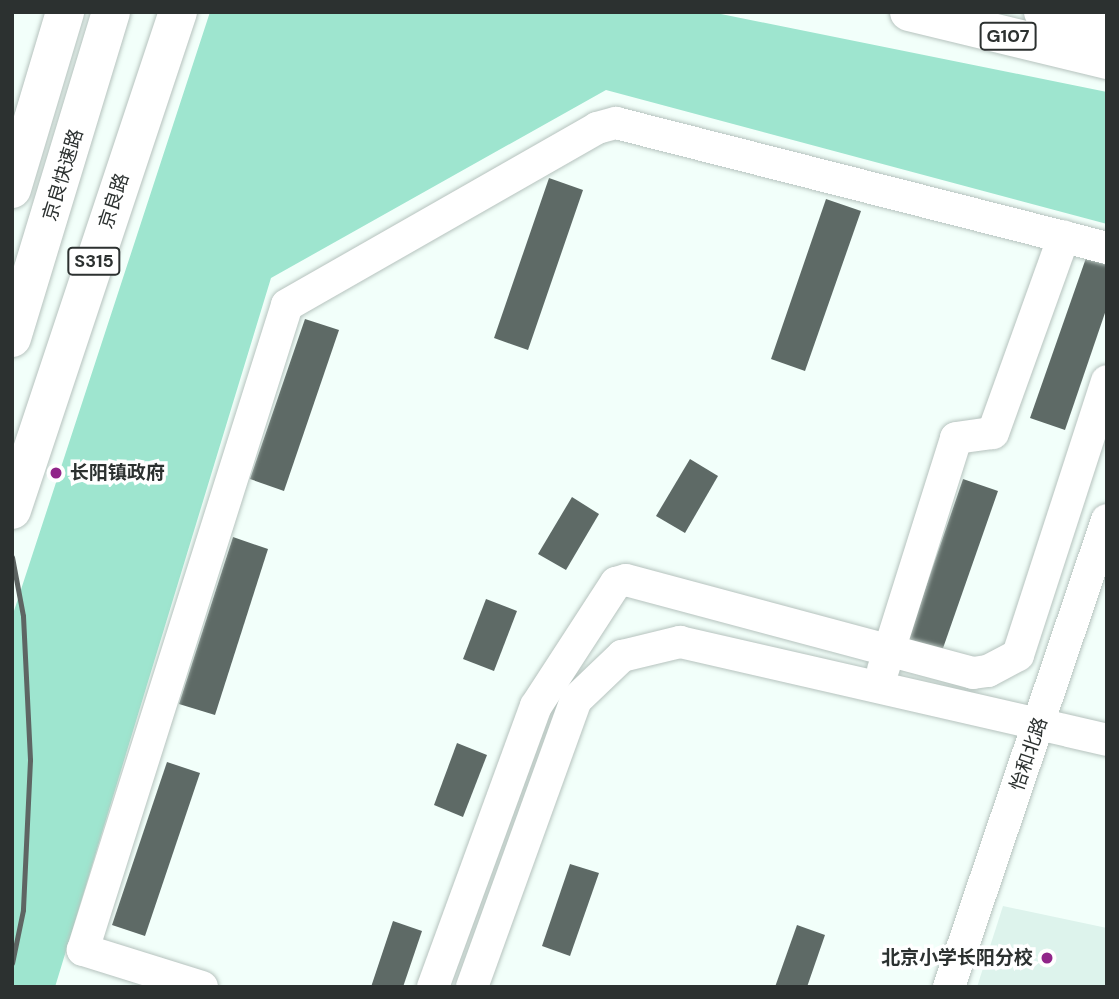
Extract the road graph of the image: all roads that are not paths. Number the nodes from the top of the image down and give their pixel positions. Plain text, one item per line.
1 (65, 12) edge
2 (111, 12) edge
3 (178, 12) edge
4 (909, 12) edge
5 (1043, 12) edge
6 (1107, 27) edge
7 (1107, 60) edge
8 (12, 189) edge
9 (1064, 236) junction
10 (1107, 248) edge
11 (12, 338) edge
12 (1107, 381) edge
13 (12, 510) edge
14 (1107, 520) edge
15 (889, 650) junction
16 (877, 688) junction
17 (1039, 724) junction
18 (1107, 740) edge
19 (202, 987) edge
20 (433, 987) edge
21 (472, 987) edge
22 (949, 987) edge

1 - 8 main road
2 - 11 main road, 京良快速路
3 - 13 main road, 京良路 / S315
4 - 7 main road, G107
5 - 6 main road, G107
9 - 10 street
9 - 15 street
9 - 19 street
12 - 15 street
14 - 17 street, 怡和北路
15 - 16 street
15 - 20 street
16 - 17 street
16 - 21 street
17 - 18 street
17 - 22 street, 怡和北路

